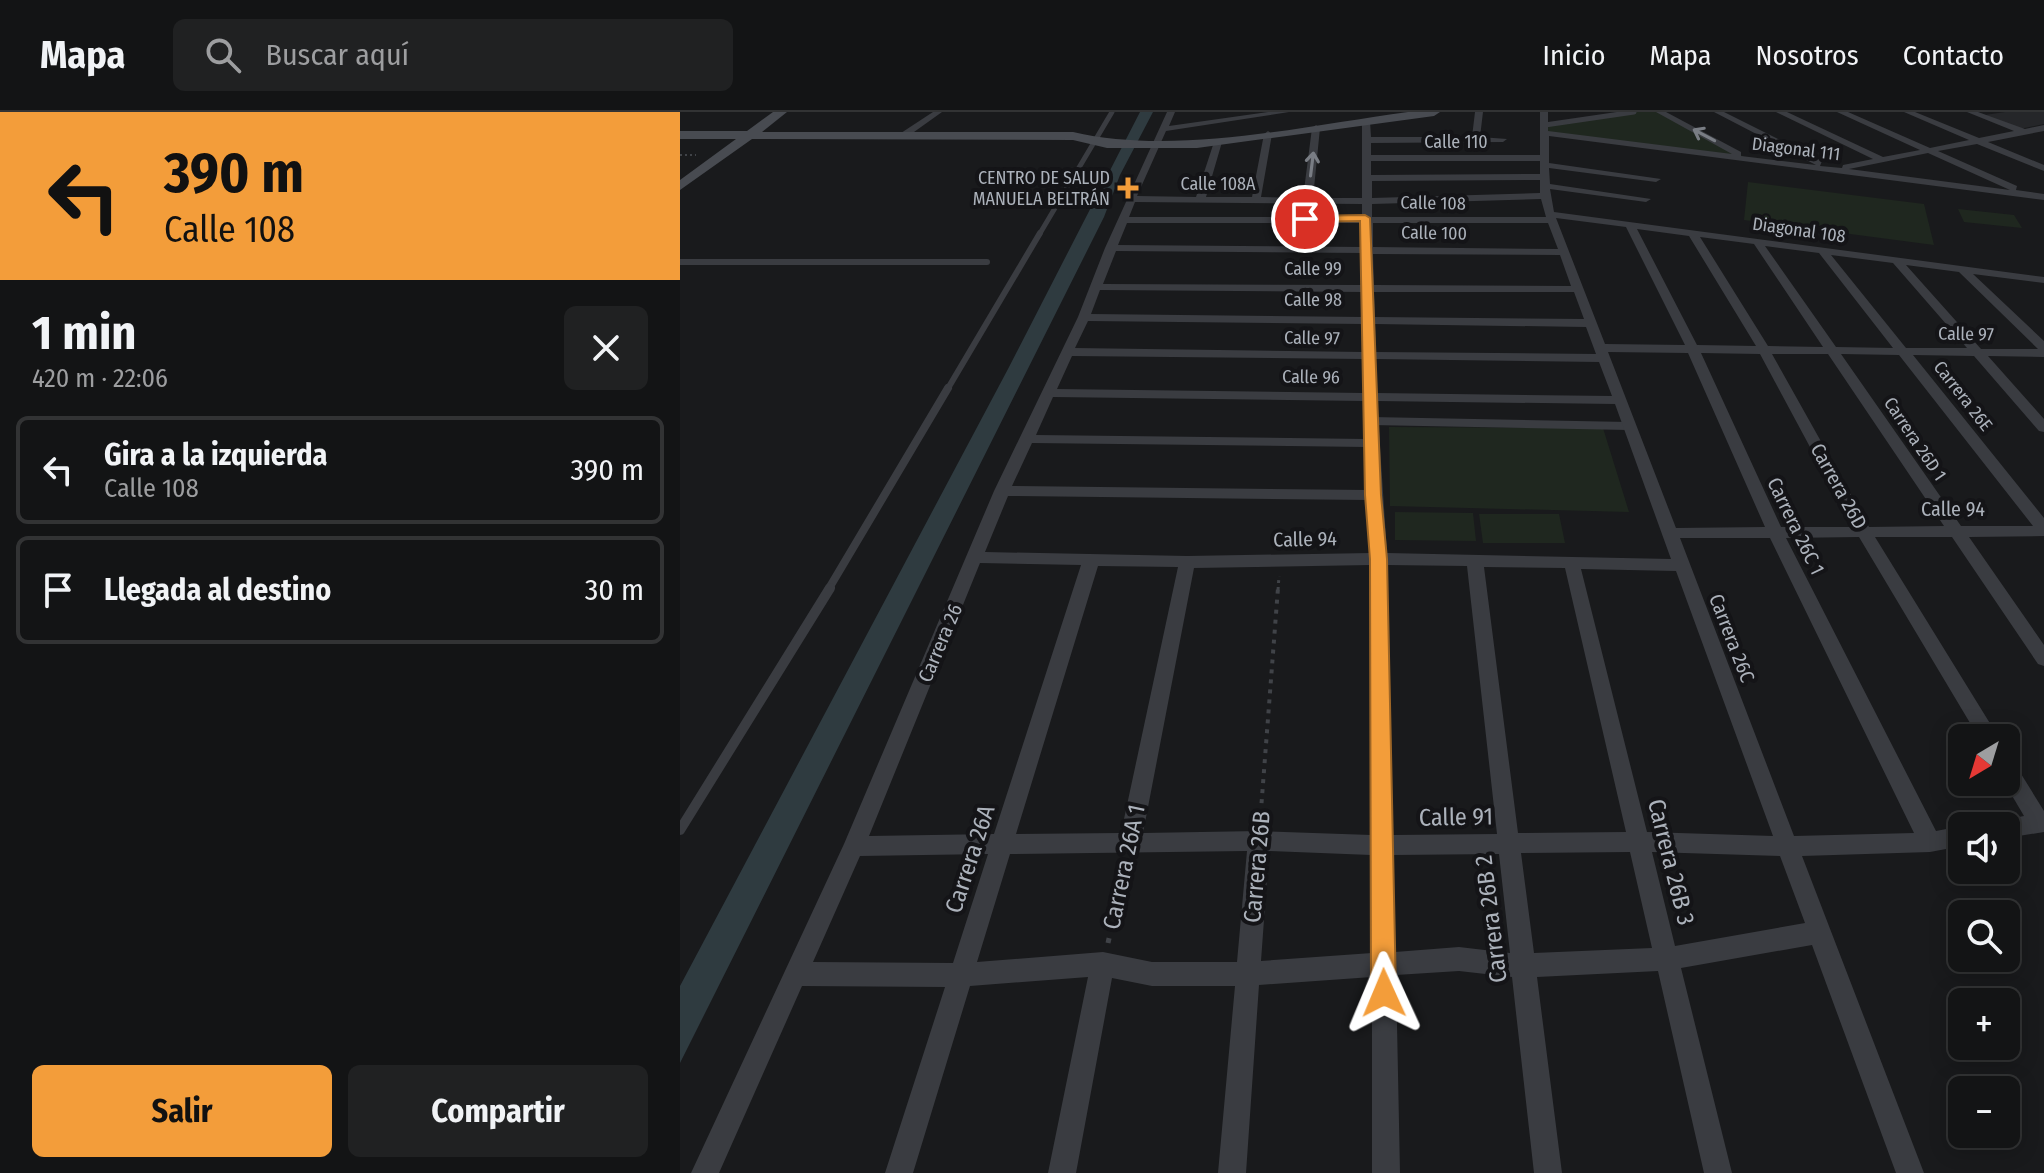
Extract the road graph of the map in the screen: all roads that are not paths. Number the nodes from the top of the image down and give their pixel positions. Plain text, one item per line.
1 (764, 112) edge
2 (781, 112) edge
3 (938, 112) edge
4 (1112, 112) edge
5 (1171, 112) edge
6 (1285, 112) edge
7 (1392, 112) edge
8 (1434, 112) edge
9 (1479, 112) edge
10 (1544, 112) edge
11 (1634, 112) edge
12 (1660, 112) edge
13 (1718, 112) edge
14 (1780, 112) edge
15 (1841, 112) edge
16 (1908, 112) edge
17 (1971, 112) edge
18 (1366, 121) junction
19 (1316, 128) junction
20 (2044, 128) edge
21 (1164, 129) junction
22 (1545, 129) junction
23 (2024, 132) junction
24 (1268, 134) junction
25 (680, 135) edge
26 (733, 135) junction
27 (751, 135) junction
28 (904, 135) junction
29 (1476, 138) junction
30 (1503, 139) dead end
31 (1365, 140) junction
32 (1978, 141) junction
33 (1102, 142) junction
34 (1218, 142) junction
35 (1152, 144) junction
36 (713, 150) junction
37 (1930, 150) junction
38 (1366, 158) junction
39 (1748, 159) junction
40 (1882, 159) junction
41 (1546, 162) junction
42 (2041, 164) edge
43 (1831, 170) junction
44 (680, 174) edge
45 (1367, 178) junction
46 (1656, 179) dead end
47 (1931, 183) junction
48 (680, 186) edge
49 (2033, 196) junction
50 (2044, 197) edge
51 (1131, 199) junction
52 (1548, 199) junction
53 (1646, 199) dead end
54 (1200, 200) junction
55 (1256, 200) junction
56 (1308, 200) junction
57 (1366, 209) junction
58 (1123, 220) junction
59 (1630, 225) junction
60 (1692, 232) junction
61 (1756, 240) junction
62 (1110, 248) junction
63 (1366, 250) junction
64 (1822, 250) junction
65 (1564, 252) junction
66 (1895, 259) junction
67 (680, 262) edge
68 (987, 262) dead end
69 (1962, 269) junction
70 (2039, 279) edge
71 (1096, 287) junction
72 (1368, 287) junction
73 (2044, 287) edge
74 (1578, 289) junction
75 (1084, 317) junction
76 (1368, 319) junction
77 (1591, 323) junction
78 (1763, 348) junction
79 (1832, 348) junction
80 (1693, 349) junction
81 (1905, 350) junction
82 (2044, 350) edge
83 (1068, 352) junction
84 (1977, 352) junction
85 (1602, 353) junction
86 (1370, 357) junction
87 (1050, 393) junction
88 (1370, 396) junction
89 (1620, 400) junction
90 (1371, 421) junction
91 (1629, 426) junction
92 (2044, 428) edge
93 (1025, 439) junction
94 (1374, 443) junction
95 (1002, 491) junction
96 (1373, 495) junction
97 (1863, 530) junction
98 (2044, 530) edge
99 (1775, 531) junction
100 (1955, 531) junction
101 (1670, 533) junction
102 (976, 557) junction
103 (1379, 559) junction
104 (1091, 561) junction
105 (1187, 562) junction
106 (1475, 563) junction
107 (1572, 564) junction
108 (1682, 565) junction
109 (2044, 659) edge
110 (1981, 724) edge
111 (2020, 788) edge
112 (2042, 822) edge
113 (2020, 826) edge
114 (680, 830) edge
115 (1948, 839) edge
116 (1259, 841) junction
117 (1508, 842) junction
118 (1639, 842) junction
119 (1930, 842) junction
120 (1003, 843) junction
121 (1130, 844) junction
122 (1382, 845) junction
123 (854, 846) junction
124 (1787, 846) junction
125 (1819, 932) junction
126 (1667, 959) junction
127 (1383, 963) junction
128 (1103, 964) junction
129 (1523, 966) junction
130 (796, 974) junction
131 (1248, 974) junction
132 (960, 975) junction
133 (705, 1173) edge
134 (899, 1173) edge
135 (1062, 1173) edge
136 (1232, 1173) edge
137 (1386, 1173) edge
138 (1548, 1173) edge
139 (1718, 1173) edge
140 (1910, 1173) edge

1 - 25 street
1 - 26 street
2 - 27 street
3 - 28 street
4 - 33 lane
5 - 21 street, Carrera 26
6 - 21 street
7 - 35 street
8 - 18 street
9 - 29 street
10 - 22 street, Carrera 26C
11 - 22 lane
39 -> 12 street
13 - 43 street
14 - 40 street
15 - 37 street
16 - 32 street
17 - 23 street
18 - 19 street
18 - 31 street
19 - 24 street
56 -> 19 street
20 - 23 street
21 - 35 street, Carrera 26
22 - 39 street, Diagonal 111
22 - 41 street, Carrera 26C
23 - 32 street
24 - 34 street
24 - 55 street
25 - 26 street
25 - 36 street
26 - 27 street
26 - 36 street
27 - 28 street
27 - 48 street
28 - 33 street
29 - 30 street
29 - 31 street
31 - 38 street
32 - 37 street
32 - 42 street
33 - 35 street
33 - 114 lane
34 - 35 street
34 - 54 street
35 - 51 street, Carrera 26
36 - 44 street
37 - 40 street
37 - 49 street
38 - 41 street, Calle 110
38 - 45 street
39 - 43 street, Diagonal 111
40 - 43 street
40 - 47 street
41 - 46 street, Calle 110
41 - 52 street, Carrera 26C
43 - 47 street, Diagonal 111
45 - 52 street
45 - 57 street
47 - 49 street, Diagonal 111
49 - 50 street, Diagonal 111
51 - 54 street, Calle 108A
51 - 58 street, Carrera 26
52 - 53 street
52 - 57 street, Calle 108
52 - 57 street, Calle 108A
52 - 59 street, Diagonal 108
52 - 65 street, Carrera 26C
54 - 55 street, Calle 108A
55 - 56 street, Calle 108A
56 - 57 street, Calle 108A
57 - 58 street, Calle 108
57 - 63 street
58 - 62 street, Carrera 26
59 - 60 street, Diagonal 108
59 - 80 street, Carrera 26C 1
60 - 61 street, Diagonal 108
60 - 78 street, Carrera 26D
61 - 64 street, Diagonal 108
61 - 79 street, Carrera 26D 1
62 - 63 street, Calle 100
62 - 71 street, Carrera 26
63 - 65 street, Calle 100
63 - 72 street
64 - 66 street, Diagonal 108
64 - 81 street, Carrera 26E
65 - 74 street, Carrera 26C
66 - 69 street, Diagonal 108
66 - 84 street
67 - 68 lane
69 - 70 street, Diagonal 108
69 - 82 street
70 - 73 street
71 - 72 street, Calle 99
71 - 75 street, Carrera 26
72 - 74 street, Calle 99
72 - 76 street
74 - 77 street, Carrera 26C
75 - 76 street, Calle 98
75 - 83 street, Carrera 26
76 - 77 street, Calle 98
76 - 86 street
77 - 85 street, Carrera 26C
78 - 79 street, Calle 97
78 - 80 street, Calle 97
78 - 97 street, Carrera 26D
79 - 81 street, Calle 97
79 - 100 street, Carrera 26D 1
80 - 85 street, Calle 97
80 - 99 street, Carrera 26C 1
81 - 84 street, Calle 97
81 - 98 street, Carrera 26E
82 - 84 street, Calle 97
83 - 86 street, Calle 97
83 - 87 street, Carrera 26
84 - 92 street
85 - 86 street, Calle 97
85 - 89 street, Carrera 26C
86 - 88 street
87 - 88 street, Calle 96
87 - 93 street, Carrera 26
88 - 89 street, Calle 96
88 - 90 street
89 - 91 street, Carrera 26C
90 - 91 lane
90 - 94 street
91 - 101 street, Carrera 26C
93 - 94 street
93 - 95 street, Carrera 26
94 - 96 street
95 - 96 street
95 - 102 street, Carrera 26
96 - 103 street
97 - 99 street, Calle 94
97 - 100 street, Calle 94
97 - 110 street, Carrera 26D
98 - 100 street, Calle 94
99 - 101 street, Calle 94
99 - 119 street, Carrera 26C 1
100 - 109 street, Carrera 26D 1
101 - 108 street, Carrera 26C
102 - 104 street, Calle 94
102 - 123 street, Carrera 26
103 - 105 street, Calle 94
103 - 106 street, Calle 94
103 - 122 street
104 - 105 street, Calle 94
104 - 120 street, Carrera 26A
105 - 121 street, Carrera 26A 1
106 - 107 street, Calle 94
106 - 117 street, Carrera 26B 2
107 - 108 street, Calle 94
107 - 118 street, Carrera 26B 3
108 - 124 street, Carrera 26C
111 - 112 street
112 - 113 street
115 - 119 street, Calle 91
116 - 121 street, Calle 91
116 - 122 street, Calle 91
116 - 131 street, Carrera 26B
117 - 118 street, Calle 91
117 - 122 street, Calle 91
117 - 129 street, Carrera 26B 2
118 - 124 street, Calle 91
118 - 126 street, Carrera 26B 3
119 - 124 street, Calle 91
120 - 121 street, Calle 91
120 - 123 street, Calle 91
120 - 132 street, Carrera 26A
122 - 127 street
123 - 130 street, Carrera 26
124 - 125 street, Carrera 26C
125 - 126 street
125 - 140 street, Carrera 26C
126 - 129 street
126 - 139 street, Carrera 26B 3
127 - 129 street
127 - 131 street
127 - 137 street
128 - 131 street
128 - 132 street
128 - 135 street
129 - 138 street, Carrera 26B 2
130 - 132 street
130 - 133 street, Carrera 26
131 - 136 street, Carrera 26B
132 - 134 street, Carrera 26A

